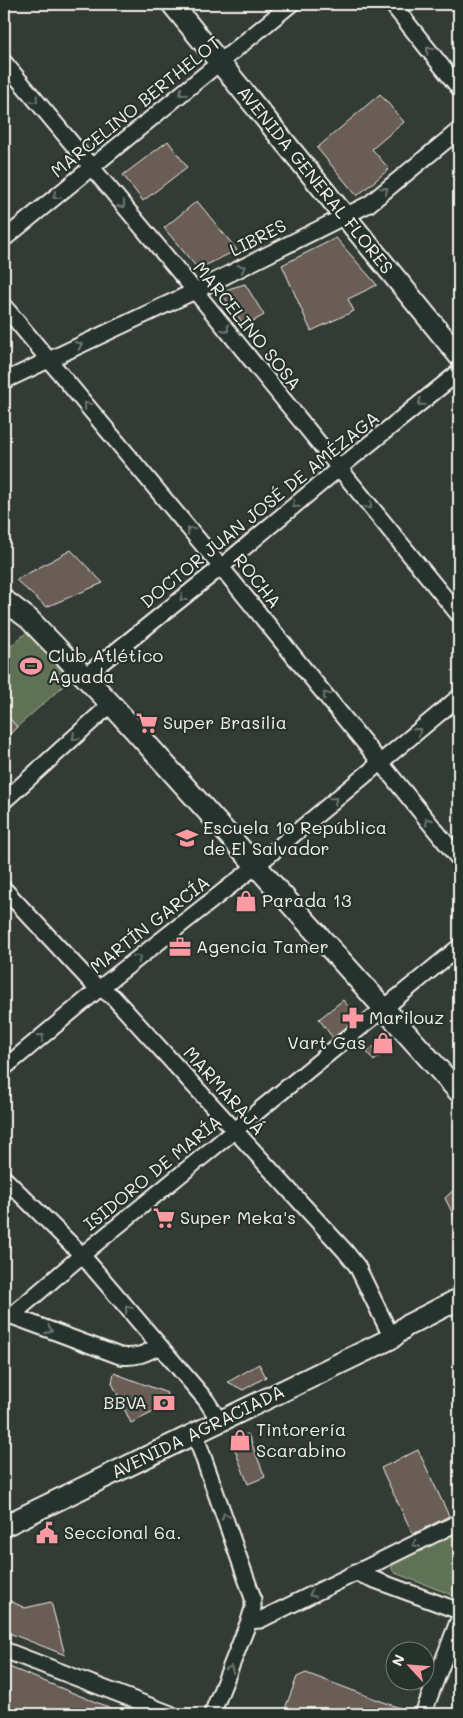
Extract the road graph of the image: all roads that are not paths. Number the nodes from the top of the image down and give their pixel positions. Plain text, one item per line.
1 (172, 4) edge
2 (292, 4) edge
3 (392, 4) edge
4 (4, 62) edge
5 (220, 62) junction
6 (459, 88) edge
7 (459, 130) edge
8 (90, 167) junction
9 (344, 216) junction
10 (4, 239) edge
11 (195, 291) junction
12 (4, 306) edge
13 (459, 356) edge
14 (49, 359) junction
15 (459, 372) edge
16 (4, 381) edge
17 (338, 468) junction
18 (221, 568) junction
19 (4, 600) edge
20 (459, 615) edge
21 (85, 676) junction
22 (459, 697) edge
23 (111, 704) junction
24 (380, 762) junction
25 (4, 801) edge
26 (459, 859) edge
27 (257, 865) junction
28 (4, 889) edge
29 (459, 947) edge
30 (100, 988) junction
31 (385, 1008) junction
32 (4, 1068) edge
33 (459, 1092) edge
34 (234, 1131) junction
35 (4, 1178) edge
36 (82, 1255) junction
37 (459, 1299) edge
38 (8, 1314) edge
39 (459, 1314) edge
40 (392, 1338) junction
41 (159, 1346) junction
42 (220, 1422) junction
43 (195, 1434) junction
44 (459, 1522) edge
45 (4, 1526) edge
46 (356, 1573) junction
47 (459, 1611) edge
48 (459, 1619) edge
49 (249, 1621) junction
50 (4, 1650) edge
51 (171, 1714) edge
52 (212, 1714) edge
53 (423, 1714) edge

1 - 5 main road, AVENIDA GENERAL FLORES
2 - 5 street, MARCELINO BERTHELOT
6 -> 3 street
4 -> 8 street, MARCELINO SOSA
5 -> 8 street, MARCELINO BERTHELOT
5 - 9 main road, AVENIDA GENERAL FLORES
9 -> 7 street, LIBRES
8 -> 10 street, MARCELINO BERTHELOT
8 -> 11 street, MARCELINO SOSA
11 -> 9 street, LIBRES
9 - 13 main road, AVENIDA GENERAL FLORES
14 -> 11 street, LIBRES
11 -> 17 street, MARCELINO SOSA
12 - 14 street, ROCHA
14 - 16 street, LIBRES
18 -> 14 street, ROCHA
15 -> 17 street, DOCTOR JUAN JOSÉ DE AMÉZAGA
17 -> 18 street, DOCTOR JUAN JOSÉ DE AMÉZAGA
17 -> 20 street, MARCELINO SOSA
18 -> 21 street, DOCTOR JUAN JOSÉ DE AMÉZAGA
24 -> 18 street, ROCHA
19 - 21 main road
21 - 23 main road
24 -> 22 street, MARTÍN GARCÍA
23 -> 25 street
23 - 27 main road
26 -> 24 street, ROCHA
27 -> 24 street, MARTÍN GARCÍA
30 -> 27 street, MARTÍN GARCÍA
27 - 31 main road
28 - 30 street, MARMARAJÁ
29 - 31 street, ISIDORO DE MARÍA
32 -> 30 street, MARTÍN GARCÍA
30 - 34 street, MARMARAJÁ
31 - 33 main road
31 - 34 street, ISIDORO DE MARÍA
34 - 36 street, ISIDORO DE MARÍA
34 - 40 street, MARMARAJÁ
35 - 36 street
36 - 38 street, ISIDORO DE MARÍA
41 -> 36 street
37 - 40 main road, AVENIDA AGRACIADA
38 -> 41 street
39 - 40 main road, AVENIDA AGRACIADA
40 - 42 main road, AVENIDA AGRACIADA
41 - 42 street
42 - 43 main road, AVENIDA AGRACIADA
43 - 45 main road, AVENIDA AGRACIADA
49 -> 43 street
44 -> 46 street
46 - 47 street
46 -> 49 street
48 - 53 street
52 -> 49 street
50 - 51 street

